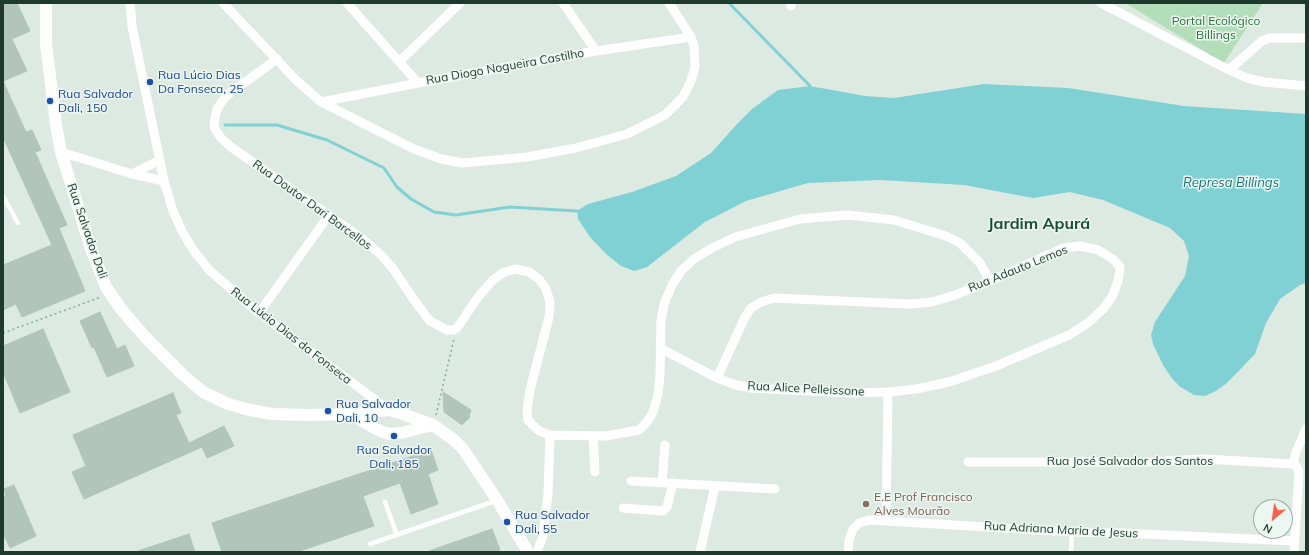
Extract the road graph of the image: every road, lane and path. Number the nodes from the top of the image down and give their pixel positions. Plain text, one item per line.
1 (46, 3) edge
2 (130, 3) edge
3 (223, 3) edge
4 (347, 3) edge
5 (460, 3) edge
6 (563, 3) edge
7 (669, 3) edge
8 (1101, 3) edge
9 (691, 37) junction
10 (1306, 38) edge
11 (596, 51) junction
12 (276, 59) junction
13 (400, 61) junction
14 (1226, 69) junction
15 (418, 82) junction
16 (1306, 86) edge
17 (321, 102) junction
18 (61, 152) junction
19 (160, 160) junction
20 (132, 174) junction
21 (164, 181) junction
22 (3, 196) edge
23 (329, 216) junction
24 (18, 223) dead end
25 (990, 281) junction
26 (111, 293) junction
27 (259, 313) junction
28 (457, 328) junction
29 (3, 333) edge
30 (660, 348) junction
31 (717, 378) junction
32 (888, 392) junction
33 (384, 410) junction
34 (351, 414) junction
35 (403, 414) junction
36 (433, 426) junction
37 (376, 429) junction
38 (1306, 429) edge
39 (401, 433) junction
40 (550, 435) junction
41 (593, 436) junction
42 (665, 445) dead end
43 (968, 462) dead end
44 (1293, 464) junction
45 (595, 472) dead end
46 (631, 480) dead end
47 (662, 482) junction
48 (673, 483) junction
49 (715, 486) junction
50 (776, 489) dead end
51 (498, 500) junction
52 (385, 502) dead end
53 (623, 508) dead end
54 (886, 521) junction
55 (1072, 532) junction
56 (398, 534) junction
57 (1294, 541) junction
58 (370, 544) dead end
59 (528, 552) edge
60 (536, 552) edge
61 (700, 552) edge
62 (848, 552) edge
63 (1071, 552) edge
64 (1294, 552) edge

1 - 18 street, Rua Salvador Dali
2 - 19 street, Rua Lúcio Dias da Fonseca
3 - 12 street
4 - 13 street
5 - 13 street
6 - 11 street
7 - 9 street
8 - 14 street
9 - 11 street, Rua Diogo Nogueira Castilho
9 - 17 street
10 - 14 street
11 - 15 street, Rua Diogo Nogueira Castilho
12 - 17 street
12 - 23 street, Rua Doutor Dari Barcellos
13 - 15 street
14 - 16 street
15 - 17 street, Rua Diogo Nogueira Castilho
18 - 20 street
18 - 26 street, Rua Salvador Dali
19 - 20 street
19 - 21 street, Rua Lúcio Dias da Fonseca
20 - 21 street
21 - 27 street, Rua Lúcio Dias da Fonseca
22 - 24 lane
23 - 27 street
23 - 28 street, Rua Doutor Dari Barcellos
25 - 30 street
25 - 31 street, Rua Adauto Lemos
25 - 32 street, Rua Adauto Lemos
26 - 29 path
26 - 34 street, Rua Salvador Dali
27 - 33 street, Rua Lúcio Dias da Fonseca
28 - 36 path
28 - 40 street
30 - 31 street, Rua Alice Pelleissone
30 - 41 street
31 - 32 street, Rua Alice Pelleissone
32 - 54 street
33 - 34 street, Rua Salvador Dali
33 - 35 street, Rua Salvador Dali
33 - 37 street
34 - 37 street
35 - 36 street, Rua Salvador Dali
35 - 39 street
36 - 39 street
36 - 51 street, Rua Salvador Dali
37 - 39 street
38 - 44 street
40 - 41 street
40 - 60 street
41 - 45 street
42 - 47 street
43 - 44 street, Rua José Salvador dos Santos
44 - 57 street
46 - 47 street
47 - 48 street
48 - 49 street
48 - 53 street
49 - 50 street
49 - 61 street
51 - 56 lane
51 - 59 street, Rua Salvador Dali
52 - 56 lane
54 - 55 street, Rua Adriana Maria de Jesus
54 - 62 street, Rua Adriana Maria de Jesus
55 - 57 street, Rua Adriana Maria de Jesus
55 - 63 lane
56 - 58 lane
57 - 64 street

